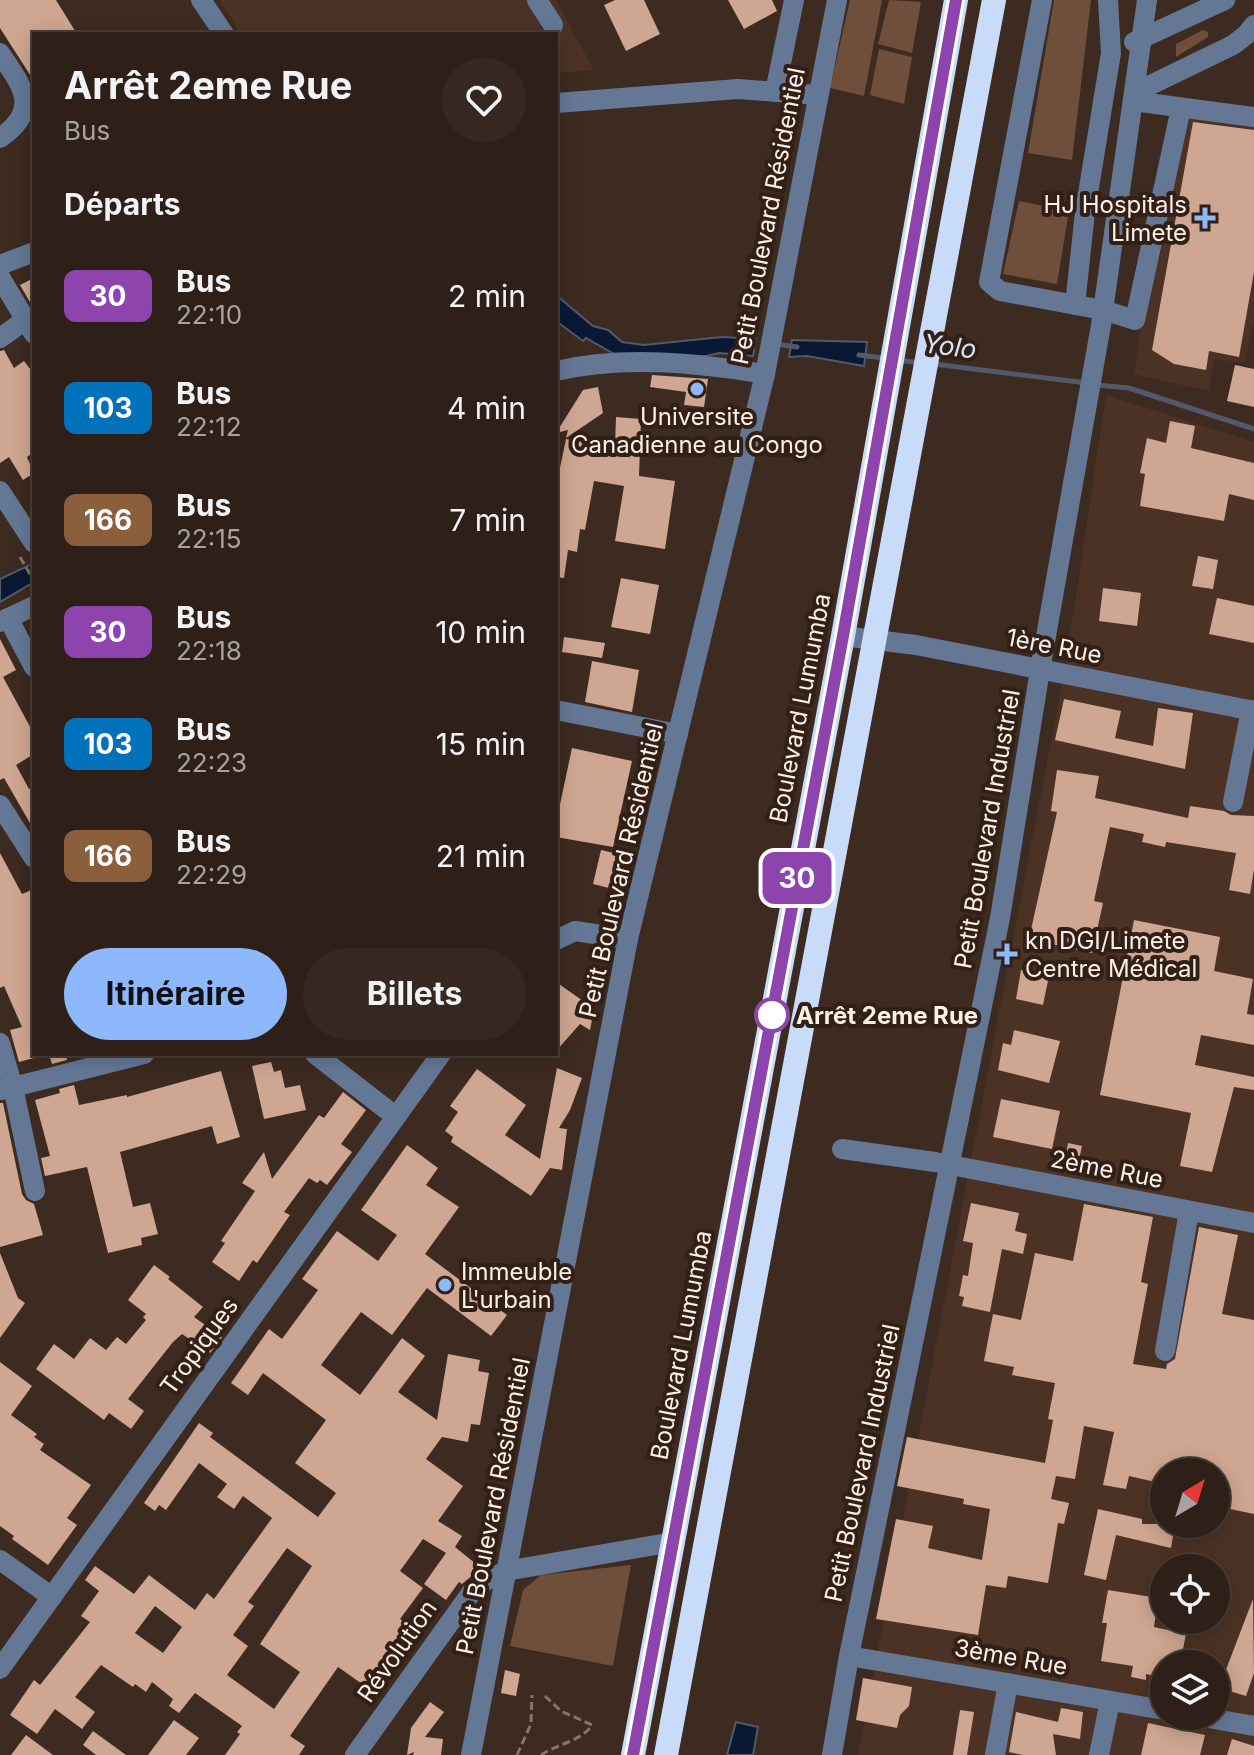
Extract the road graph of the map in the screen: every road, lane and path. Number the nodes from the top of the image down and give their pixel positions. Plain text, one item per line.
1 (201, 0) edge
2 (537, 0) edge
3 (794, 0) edge
4 (837, 0) edge
5 (956, 0) edge
6 (994, 0) edge
7 (1042, 0) edge
8 (1108, 0) edge
9 (1147, 0) edge
10 (1225, 0) edge
11 (553, 25) dead end
12 (1254, 25) edge
13 (223, 32) edge
14 (1141, 39) junction
15 (0, 53) edge
16 (1111, 53) junction
17 (775, 92) junction
18 (818, 95) junction
19 (1133, 97) junction
20 (558, 103) edge
21 (1181, 108) junction
22 (1254, 117) edge
23 (0, 138) edge
24 (32, 253) edge
25 (0, 265) edge
26 (0, 277) edge
27 (1075, 305) junction
28 (1102, 317) junction
29 (29, 328) edge
30 (0, 338) edge
31 (766, 368) junction
32 (558, 371) edge
33 (0, 491) edge
34 (32, 540) edge
35 (23, 562) dead end
36 (32, 578) edge
37 (32, 607) edge
38 (4, 620) edge
39 (843, 636) junction
40 (876, 639) junction
41 (32, 664) edge
42 (1040, 670) junction
43 (558, 710) edge
44 (1252, 711) edge
45 (678, 734) junction
46 (1233, 802) dead end
47 (0, 805) edge
48 (32, 855) edge
49 (558, 920) edge
50 (575, 931) junction
51 (558, 939) edge
52 (628, 939) junction
53 (0, 1043) edge
54 (133, 1056) edge
55 (318, 1056) edge
56 (440, 1056) edge
57 (7, 1089) edge
58 (395, 1116) junction
59 (842, 1149) dead end
60 (950, 1166) junction
61 (35, 1191) dead end
62 (1189, 1211) junction
63 (1254, 1223) edge
64 (1165, 1351) dead end
65 (673, 1542) junction
66 (0, 1560) edge
67 (506, 1571) junction
68 (52, 1597) junction
69 (849, 1656) junction
70 (0, 1669) edge
71 (1008, 1683) junction
72 (532, 1695) dead end
73 (545, 1696) dead end
74 (1110, 1701) junction
75 (1150, 1708) edge
76 (1230, 1722) edge
77 (1254, 1726) edge
78 (355, 1755) edge
79 (471, 1755) edge
80 (517, 1755) edge
81 (541, 1755) edge
82 (633, 1755) edge
83 (666, 1755) edge
84 (832, 1755) edge
85 (995, 1755) edge
86 (1099, 1755) edge

1 - 13 street
2 - 11 street
3 - 17 street
4 - 18 street, Petit Boulevard Résidentiel
5 - 39 highway, Boulevard Lumumba
6 - 40 highway
7 - 27 street
8 - 16 street
9 - 14 street, Petit Boulevard Industriel
10 - 14 street
12 - 19 street
14 - 16 street
14 - 19 street, Petit Boulevard Industriel
15 - 23 street
16 - 27 street
17 - 18 street
17 - 20 street
18 - 31 street, Petit Boulevard Résidentiel
19 - 21 street
19 - 28 street, Petit Boulevard Industriel
21 - 22 street
21 - 28 street
24 - 25 street
26 - 29 street
27 - 28 street
28 - 42 street, Petit Boulevard Industriel
29 - 30 street
31 - 32 street
31 - 45 street, Petit Boulevard Résidentiel
33 - 34 street
35 - 36 path
37 - 38 street
38 - 41 street
39 - 40 street, 1ère Rue
39 - 65 highway, Boulevard Lumumba
40 - 42 street, 1ère Rue
40 - 83 highway
42 - 44 street, 1ère Rue
42 - 60 street, Petit Boulevard Industriel
43 - 45 street
44 - 46 street
45 - 52 street, Petit Boulevard Résidentiel
47 - 48 street
49 - 50 street
50 - 51 street
50 - 52 street
52 - 67 street, Petit Boulevard Résidentiel
53 - 57 street
54 - 57 street
55 - 58 street
56 - 58 street, Tropiques
57 - 61 street
58 - 68 street, Tropiques
59 - 60 street, 2ème Rue
60 - 62 street, 2ème Rue
60 - 69 street, Petit Boulevard Industriel
62 - 63 street, 2ème Rue
62 - 64 street
65 - 67 street, Révolution
65 - 82 highway, Boulevard Lumumba
66 - 68 street
67 - 78 street, Révolution
67 - 79 street, Petit Boulevard Résidentiel
68 - 70 street, Tropiques
69 - 71 street, 3ème Rue
69 - 84 street, Petit Boulevard Industriel
71 - 74 street, 3ème Rue
71 - 85 street
72 - 80 path
73 - 81 path
74 - 75 street, 3ème Rue
74 - 86 street
76 - 77 street

